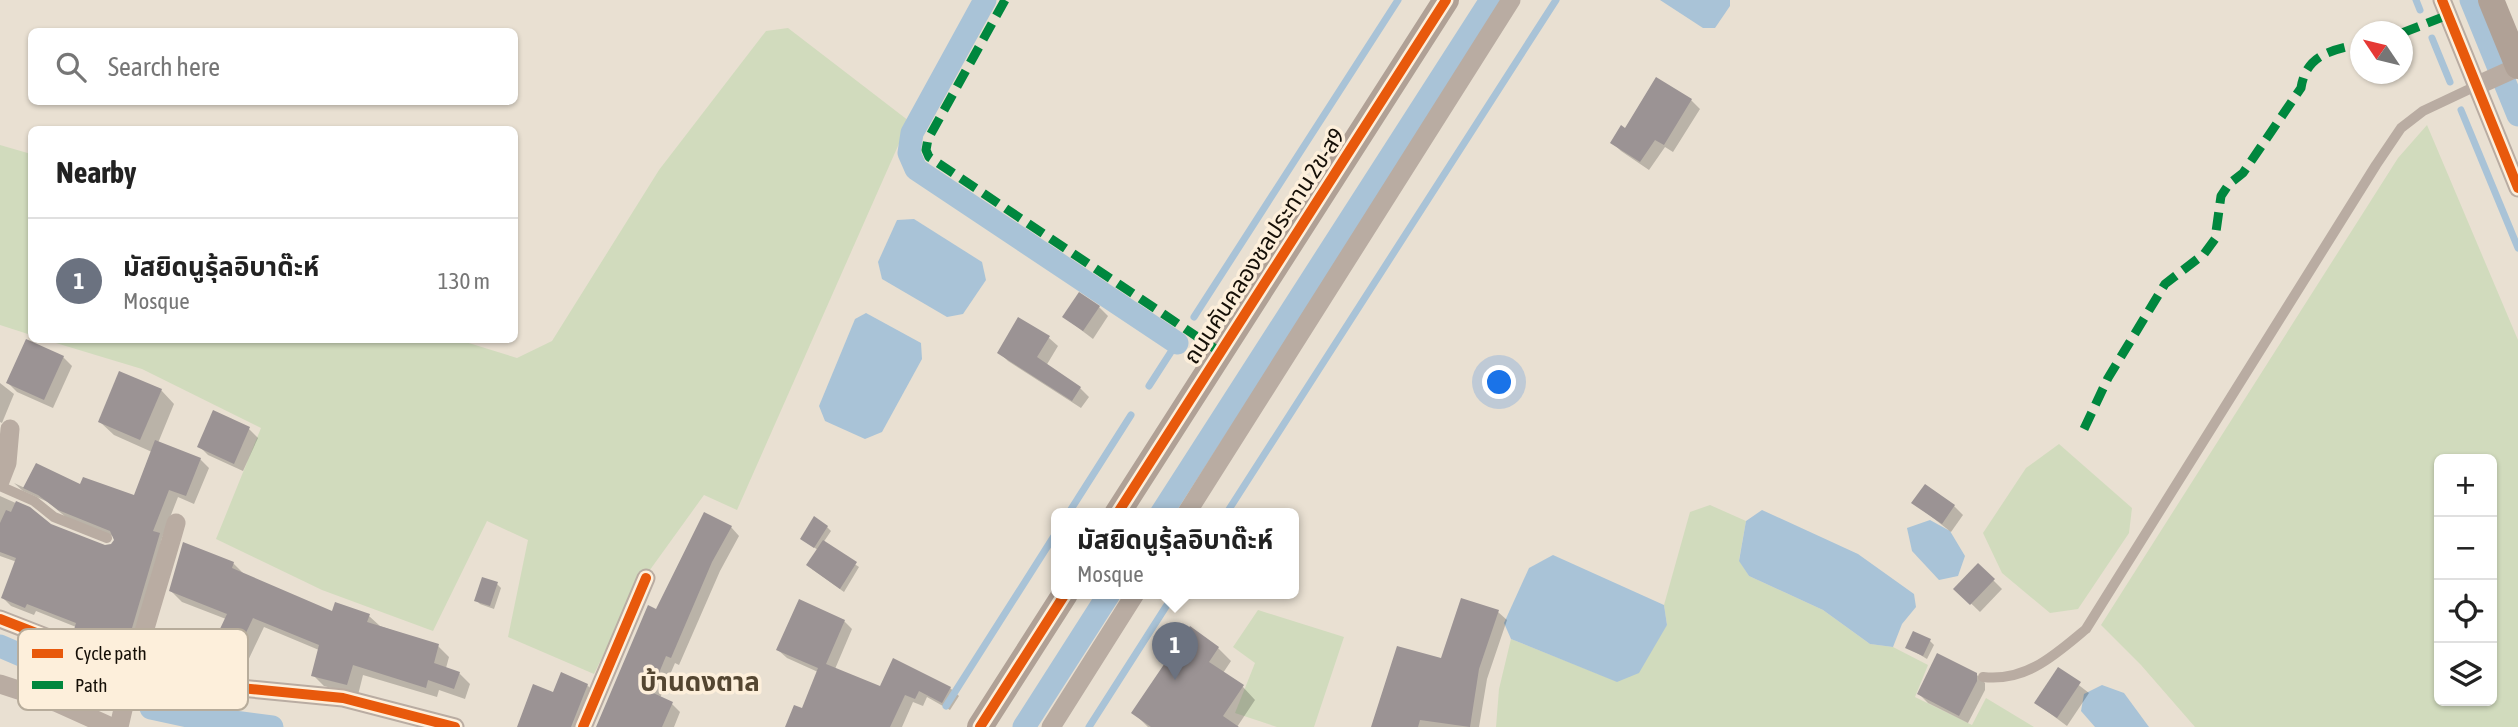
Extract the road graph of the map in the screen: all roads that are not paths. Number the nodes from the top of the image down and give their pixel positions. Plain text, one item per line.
1 (1446, 0) edge
2 (1511, 0) edge
3 (2442, 0) edge
4 (2491, 0) edge
5 (2514, 68) edge
6 (2477, 86) junction
7 (2518, 188) edge
8 (10, 429) dead end
9 (0, 484) edge
10 (1121, 508) edge
11 (1190, 508) edge
12 (176, 523) dead end
13 (107, 538) dead end
14 (646, 578) dead end
15 (1062, 599) edge
16 (1132, 599) edge
17 (0, 619) edge
18 (26, 629) edge
19 (145, 629) edge
20 (1983, 677) dead end
21 (0, 684) edge
22 (248, 689) edge
23 (18, 690) edge
24 (73, 710) edge
25 (111, 727) edge
26 (455, 727) edge
27 (583, 727) edge
28 (980, 727) edge
29 (1051, 727) edge

1 - 10 street, ถนนคันคลองชลประทาน 2ข-ส9
2 - 11 street
3 - 6 street
4 - 5 street
5 - 6 street
6 - 7 street
6 - 20 lane
8 - 9 street
9 - 13 lane
12 - 19 street
14 - 27 street
15 - 28 street
16 - 29 street
17 - 18 street
21 - 23 street
22 - 26 street
24 - 25 street

